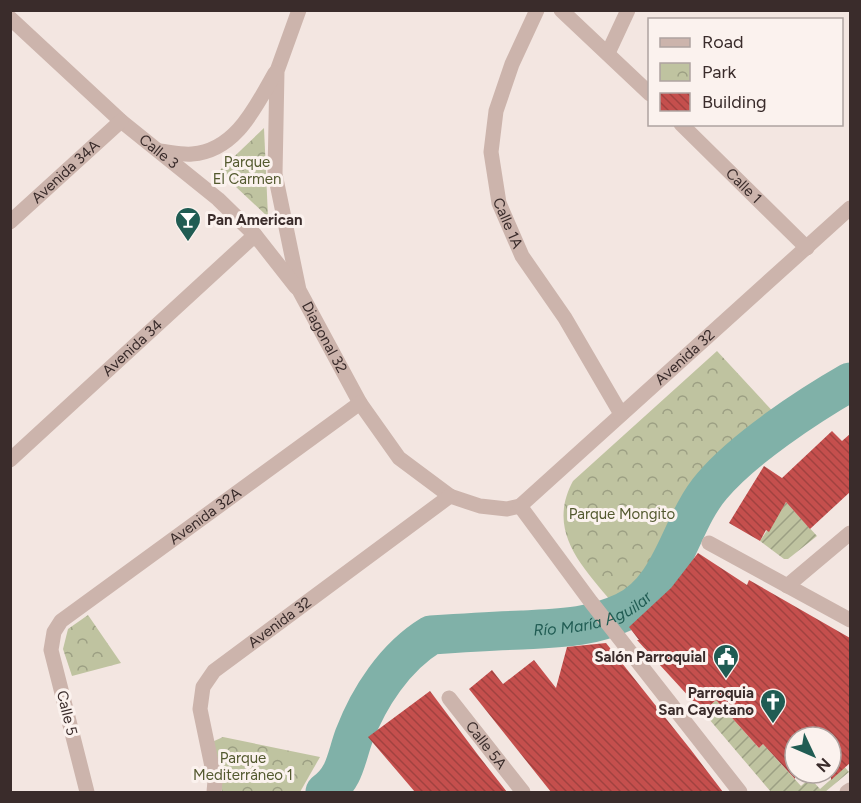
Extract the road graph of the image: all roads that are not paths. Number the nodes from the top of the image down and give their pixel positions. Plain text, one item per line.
1 (537, 10) edge
2 (561, 10) edge
3 (628, 10) edge
4 (293, 14) edge
5 (10, 18) edge
6 (608, 53) junction
7 (277, 71) junction
8 (648, 92) edge
9 (121, 121) junction
10 (683, 126) edge
11 (160, 151) junction
12 (850, 208) edge
13 (10, 222) edge
14 (255, 235) junction
15 (807, 248) junction
16 (299, 290) junction
17 (360, 403) junction
18 (621, 414) junction
19 (10, 460) edge
20 (450, 496) junction
21 (520, 506) junction
22 (850, 533) edge
23 (710, 543) dead end
24 (787, 586) junction
25 (850, 620) edge
26 (54, 632) joint
27 (449, 698) dead end
28 (850, 789) edge
29 (87, 792) edge
30 (214, 792) edge
31 (523, 792) edge
32 (740, 792) edge
33 (847, 792) edge

1 - 18 street, Calle 1A
2 - 6 street
3 - 6 street
4 - 7 street, Diagonal 32
5 - 9 street, Calle 3
6 - 8 street
7 - 11 street, Diagonal 32
7 - 16 street, Diagonal 32
9 - 11 street, Calle 3
9 - 13 street, Avenida 34A
10 - 15 street, Calle 1
11 - 14 street, Calle 3
12 - 15 street, Avenida 32
14 - 16 street, Calle 3
14 - 19 street, Avenida 34
15 - 18 street, Avenida 32
16 - 17 street, Diagonal 32
17 - 20 street, Diagonal 32
17 - 26 street, Avenida 32A
18 - 21 street, Avenida 32
20 - 21 street, Diagonal 32
20 - 30 street, Avenida 32
21 - 32 street
22 - 24 street
23 - 24 street
24 - 25 street
26 - 29 street, Calle 5
27 - 31 street, Calle 5A
28 - 33 street

